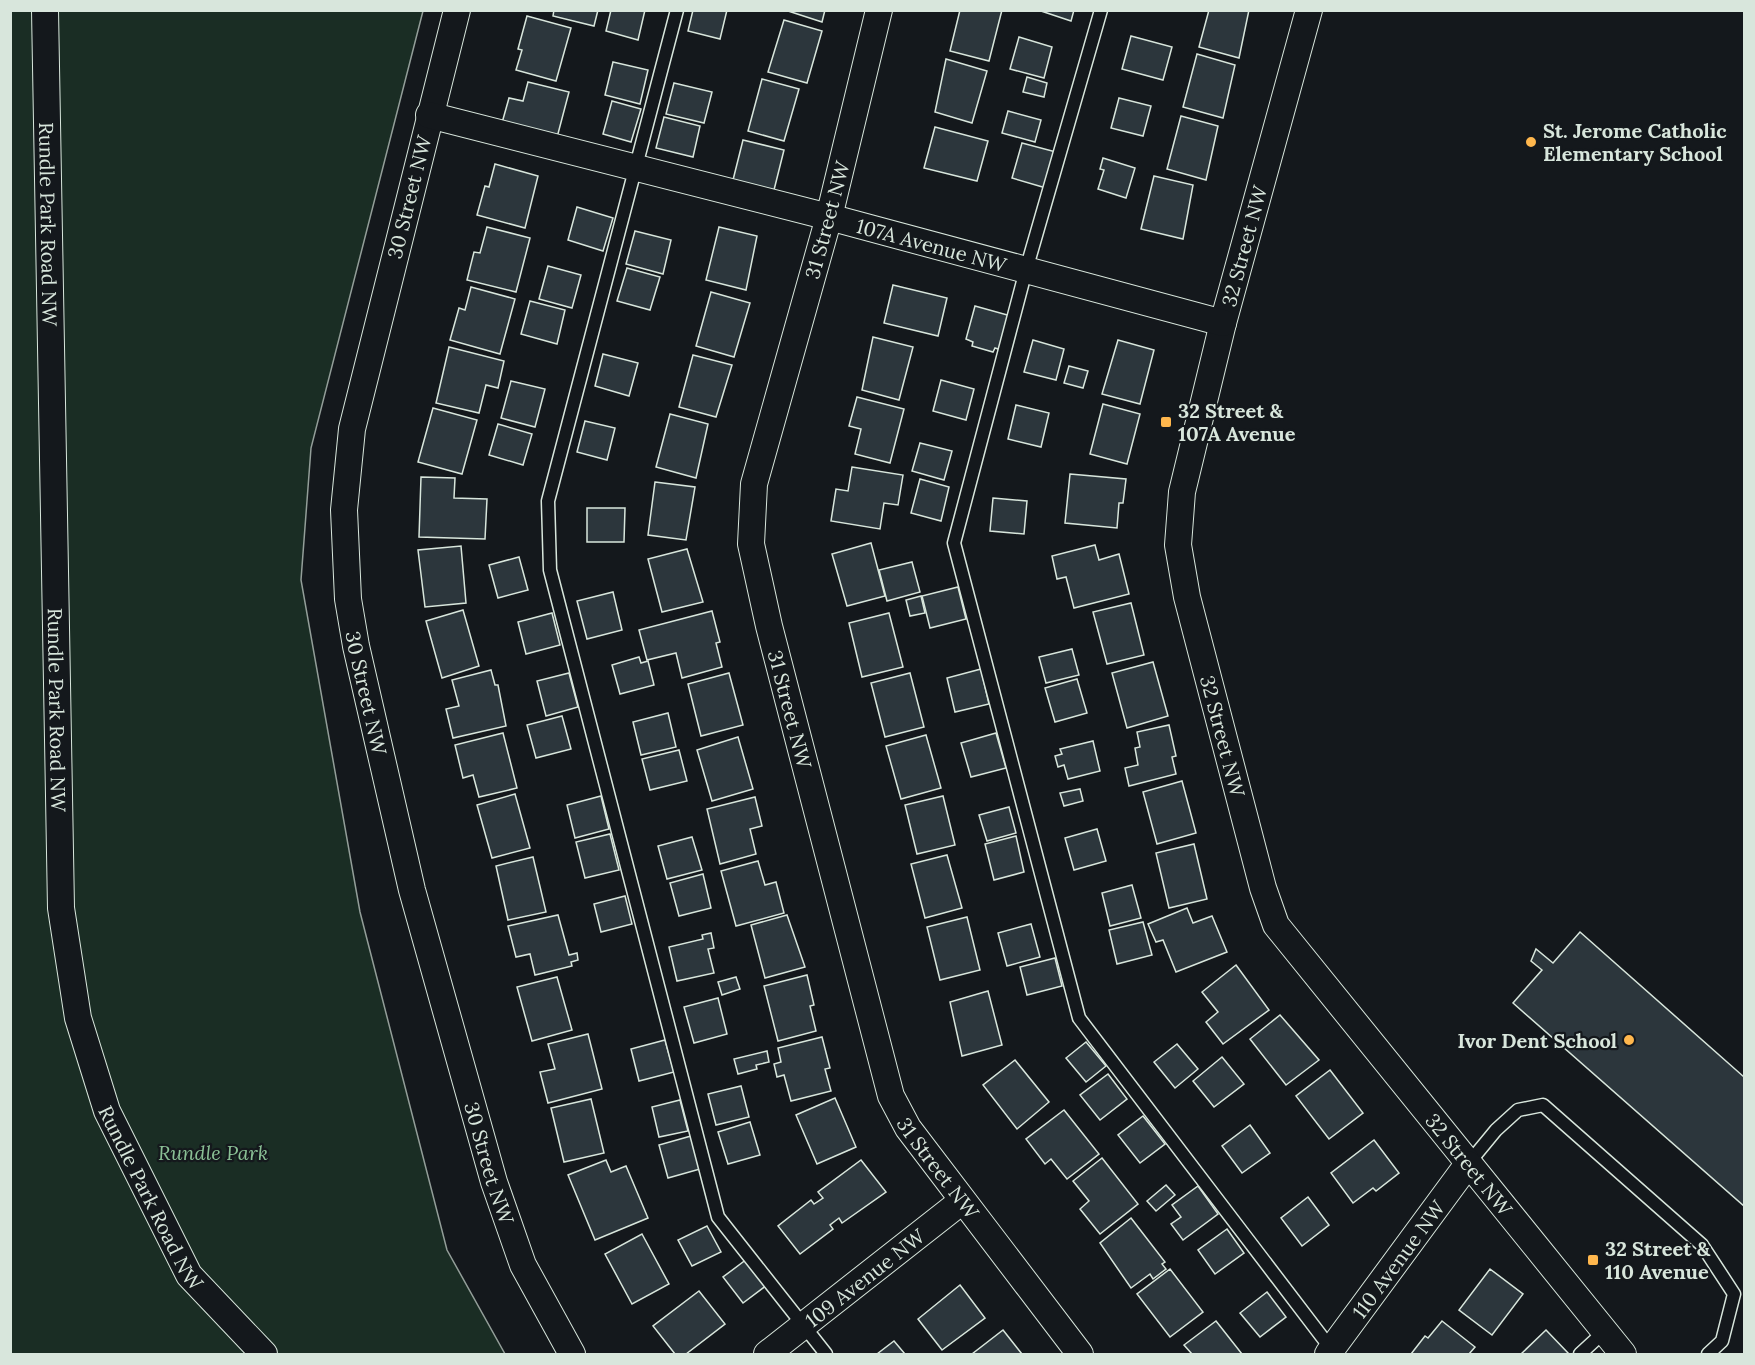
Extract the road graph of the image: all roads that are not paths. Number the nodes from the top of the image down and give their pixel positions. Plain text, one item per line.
1 (45, 10) edge
2 (457, 10) edge
3 (677, 10) edge
4 (879, 10) edge
5 (1101, 10) edge
6 (1309, 10) edge
7 (429, 115) junction
8 (634, 170) junction
9 (829, 217) junction
10 (1026, 270) junction
11 (1223, 323) junction
12 (1468, 1164) junction
13 (962, 1201) junction
14 (802, 1324) junction
15 (1605, 1331) junction
16 (1330, 1352) edge
17 (264, 1354) edge
18 (572, 1354) edge
19 (767, 1354) edge
20 (826, 1354) edge
21 (1080, 1354) edge
22 (1581, 1354) edge
23 (1623, 1354) edge
24 (1708, 1354) edge

1 - 17 street, Rundle Park Road NW
2 - 7 street, 30 Street NW
3 - 8 lane
4 - 9 street, 31 Street NW
5 - 10 lane
6 - 11 street, 32 Street NW
7 - 8 street, 107A Avenue NW
7 - 18 street, 30 Street NW
8 - 9 street, 107A Avenue NW
8 - 14 lane
9 - 10 street, 107A Avenue NW
9 - 13 street, 31 Street NW
10 - 11 street, 107A Avenue NW
10 - 16 lane
11 - 12 street, 32 Street NW
12 - 15 street, 32 Street NW
12 - 16 street, 110 Avenue NW
12 - 24 lane
13 - 14 street, 109 Avenue NW
13 - 21 street, 31 Street NW
14 - 19 street, 109 Avenue NW
14 - 20 lane
15 - 22 lane
15 - 23 street, 32 Street NW

